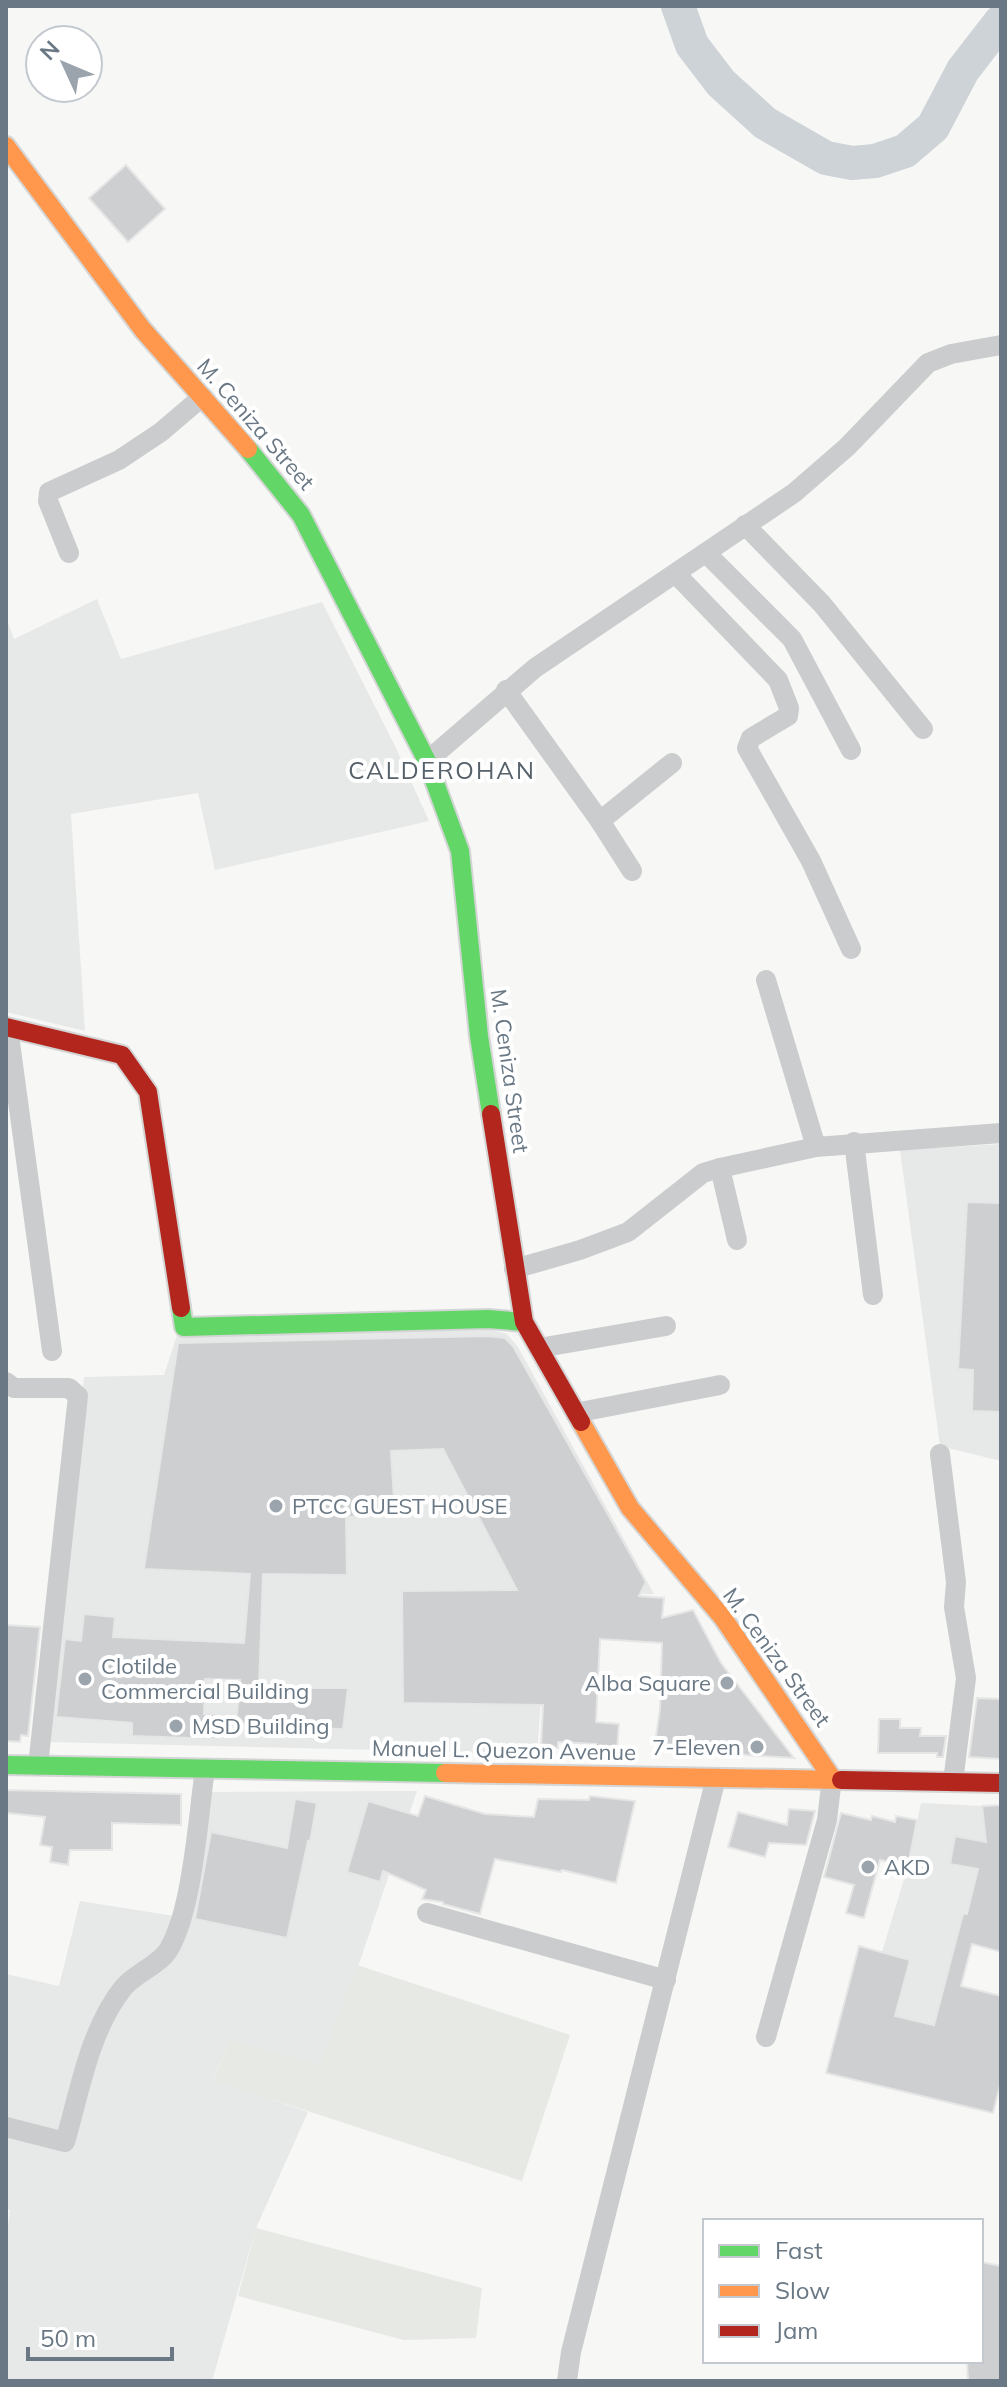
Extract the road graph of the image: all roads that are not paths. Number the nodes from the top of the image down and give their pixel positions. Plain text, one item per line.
1 (6, 146) edge
2 (1001, 345) edge
3 (202, 397) junction
4 (745, 525) junction
5 (69, 553) dead end
6 (706, 553) junction
7 (676, 574) junction
8 (506, 690) junction
9 (923, 729) dead end
10 (851, 750) dead end
11 (427, 761) junction
12 (672, 763) dead end
13 (600, 821) junction
14 (632, 871) dead end
15 (851, 949) dead end
16 (766, 980) dead end
17 (7, 1027) edge
18 (1001, 1133) edge
19 (854, 1142) junction
20 (816, 1147) junction
21 (720, 1168) junction
22 (737, 1240) dead end
23 (514, 1269) junction
24 (873, 1295) dead end
25 (524, 1322) junction
26 (666, 1326) dead end
27 (539, 1348) junction
28 (52, 1351) dead end
29 (6, 1382) edge
30 (720, 1385) dead end
31 (575, 1413) junction
32 (940, 1454) dead end
33 (6, 1765) edge
34 (38, 1766) junction
35 (205, 1769) junction
36 (716, 1778) junction
37 (832, 1778) junction
38 (953, 1782) junction
39 (1001, 1783) edge
40 (427, 1913) dead end
41 (666, 1980) junction
42 (766, 2037) dead end
43 (6, 2127) edge
44 (567, 2381) edge

1 - 3 street, M. Ceniza Street
2 - 4 street
3 - 5 street
3 - 11 street, M. Ceniza Street
4 - 6 street
4 - 9 street
6 - 7 street
6 - 10 street
7 - 8 street
7 - 15 street
8 - 11 street
8 - 13 street
11 - 23 street, M. Ceniza Street
12 - 13 street
13 - 14 street
16 - 20 street
17 - 25 street
17 - 28 street
18 - 19 street
19 - 20 street
19 - 24 street
20 - 21 street
21 - 22 street
21 - 23 street
23 - 25 street, M. Ceniza Street
25 - 27 street, M. Ceniza Street
26 - 27 street
27 - 31 street, M. Ceniza Street
29 - 34 street
30 - 31 street
31 - 37 street, M. Ceniza Street
32 - 38 street
33 - 34 street, Manuel L. Quezon Avenue
34 - 35 street, Manuel L. Quezon Avenue
35 - 36 street, Manuel L. Quezon Avenue
35 - 43 street
36 - 37 street, Manuel L. Quezon Avenue
36 - 41 street
37 - 38 street, Manuel L. Quezon Avenue
37 - 42 street
38 - 39 street, Manuel L. Quezon Avenue
40 - 41 street
41 - 44 street

